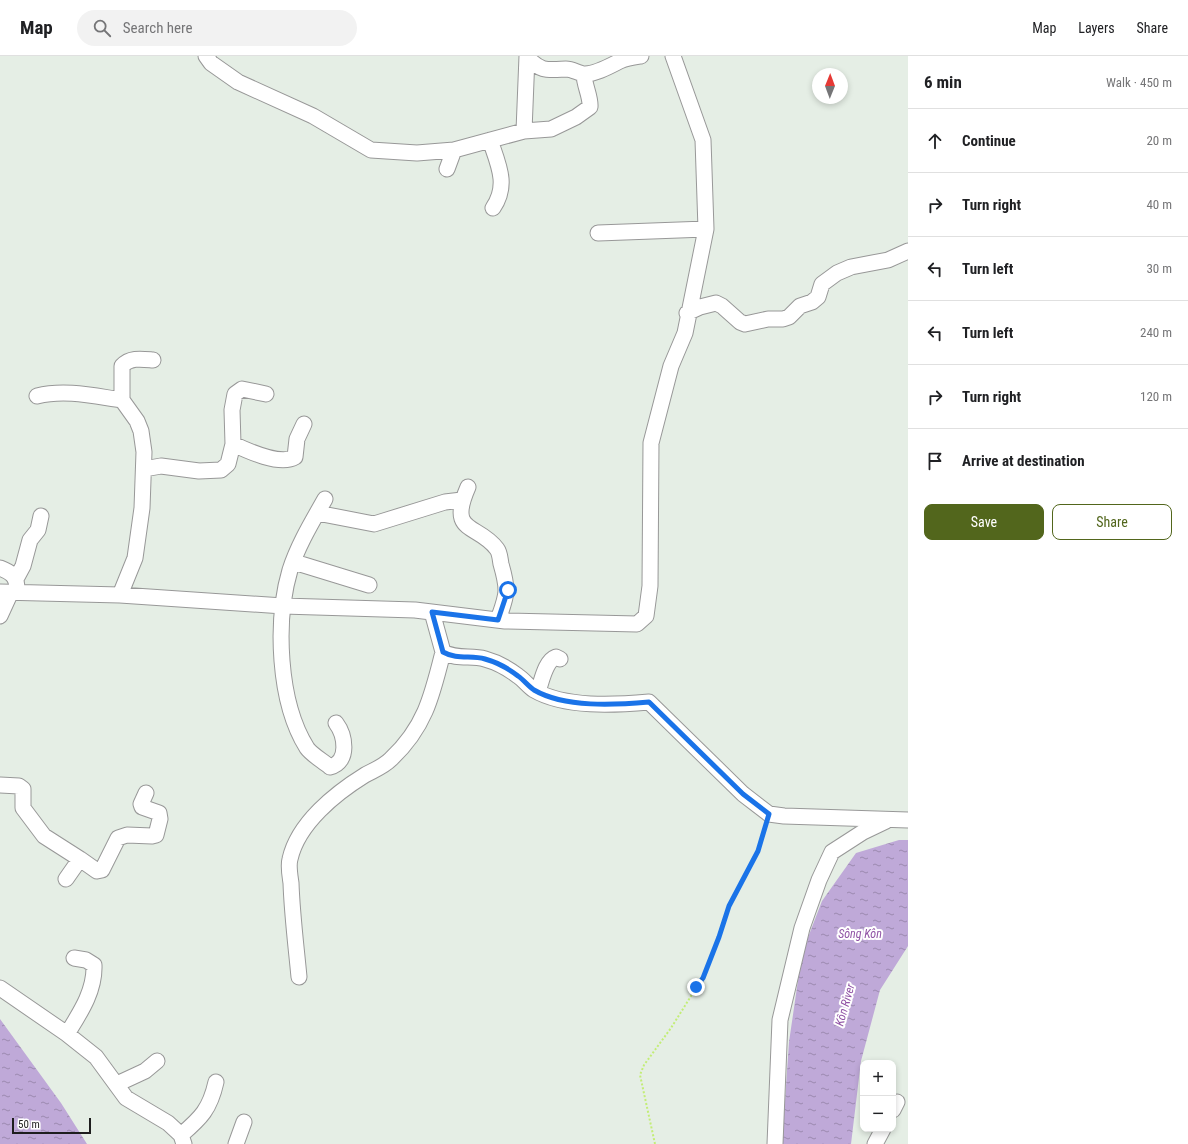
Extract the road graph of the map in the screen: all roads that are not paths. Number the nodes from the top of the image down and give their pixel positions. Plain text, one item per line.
1 (206, 56) edge
2 (527, 56) edge
3 (641, 56) edge
4 (673, 56) edge
5 (584, 74) junction
6 (524, 131) junction
7 (490, 140) junction
8 (454, 150) junction
9 (447, 169) dead end
10 (493, 208) dead end
11 (706, 229) junction
12 (598, 233) dead end
13 (908, 251) edge
14 (687, 313) junction
15 (153, 360) dead end
16 (266, 394) dead end
17 (37, 396) dead end
18 (122, 400) junction
19 (304, 424) dead end
20 (233, 444) junction
21 (144, 470) junction
22 (325, 499) dead end
23 (317, 513) junction
24 (41, 516) dead end
25 (294, 562) junction
26 (0, 568) edge
27 (369, 585) dead end
28 (11, 589) edge
29 (120, 596) junction
30 (283, 606) junction
31 (432, 612) junction
32 (0, 616) edge
33 (498, 620) junction
34 (443, 652) junction
35 (560, 659) dead end
36 (538, 692) junction
37 (336, 723) dead end
38 (0, 785) edge
39 (146, 794) dead end
40 (888, 820) junction
41 (908, 820) edge
42 (80, 859) junction
43 (66, 879) dead end
44 (74, 958) dead end
45 (299, 976) dead end
46 (0, 988) edge
47 (67, 1034) junction
48 (157, 1061) dead end
49 (216, 1082) dead end
50 (117, 1084) junction
51 (244, 1122) dead end
52 (881, 1132) edge
53 (183, 1140) edge
54 (236, 1144) edge
55 (775, 1144) edge
56 (875, 1144) edge

1 - 8 street
2 - 5 street
2 - 6 street
3 - 5 street
4 - 11 street
5 - 6 street
6 - 7 street
7 - 8 street
7 - 10 street
8 - 9 street
11 - 12 street
11 - 14 street
13 - 14 street
14 - 33 street
15 - 18 street
16 - 20 street
17 - 18 street
18 - 21 street
19 - 20 street
20 - 21 street
21 - 29 street
22 - 23 street
23 - 25 street
23 - 33 street
24 - 28 street
25 - 27 street
25 - 30 street
26 - 28 street
28 - 29 street
28 - 32 street
29 - 30 street
30 - 31 street
30 - 37 street
31 - 33 street
31 - 34 street
34 - 36 street
34 - 45 street
35 - 36 street
36 - 40 street
38 - 42 street
39 - 42 street
40 - 41 street
40 - 55 street
42 - 43 street
44 - 47 street
46 - 47 street
47 - 50 street
48 - 50 street
49 - 53 street
50 - 53 street
51 - 54 street
52 - 56 street

